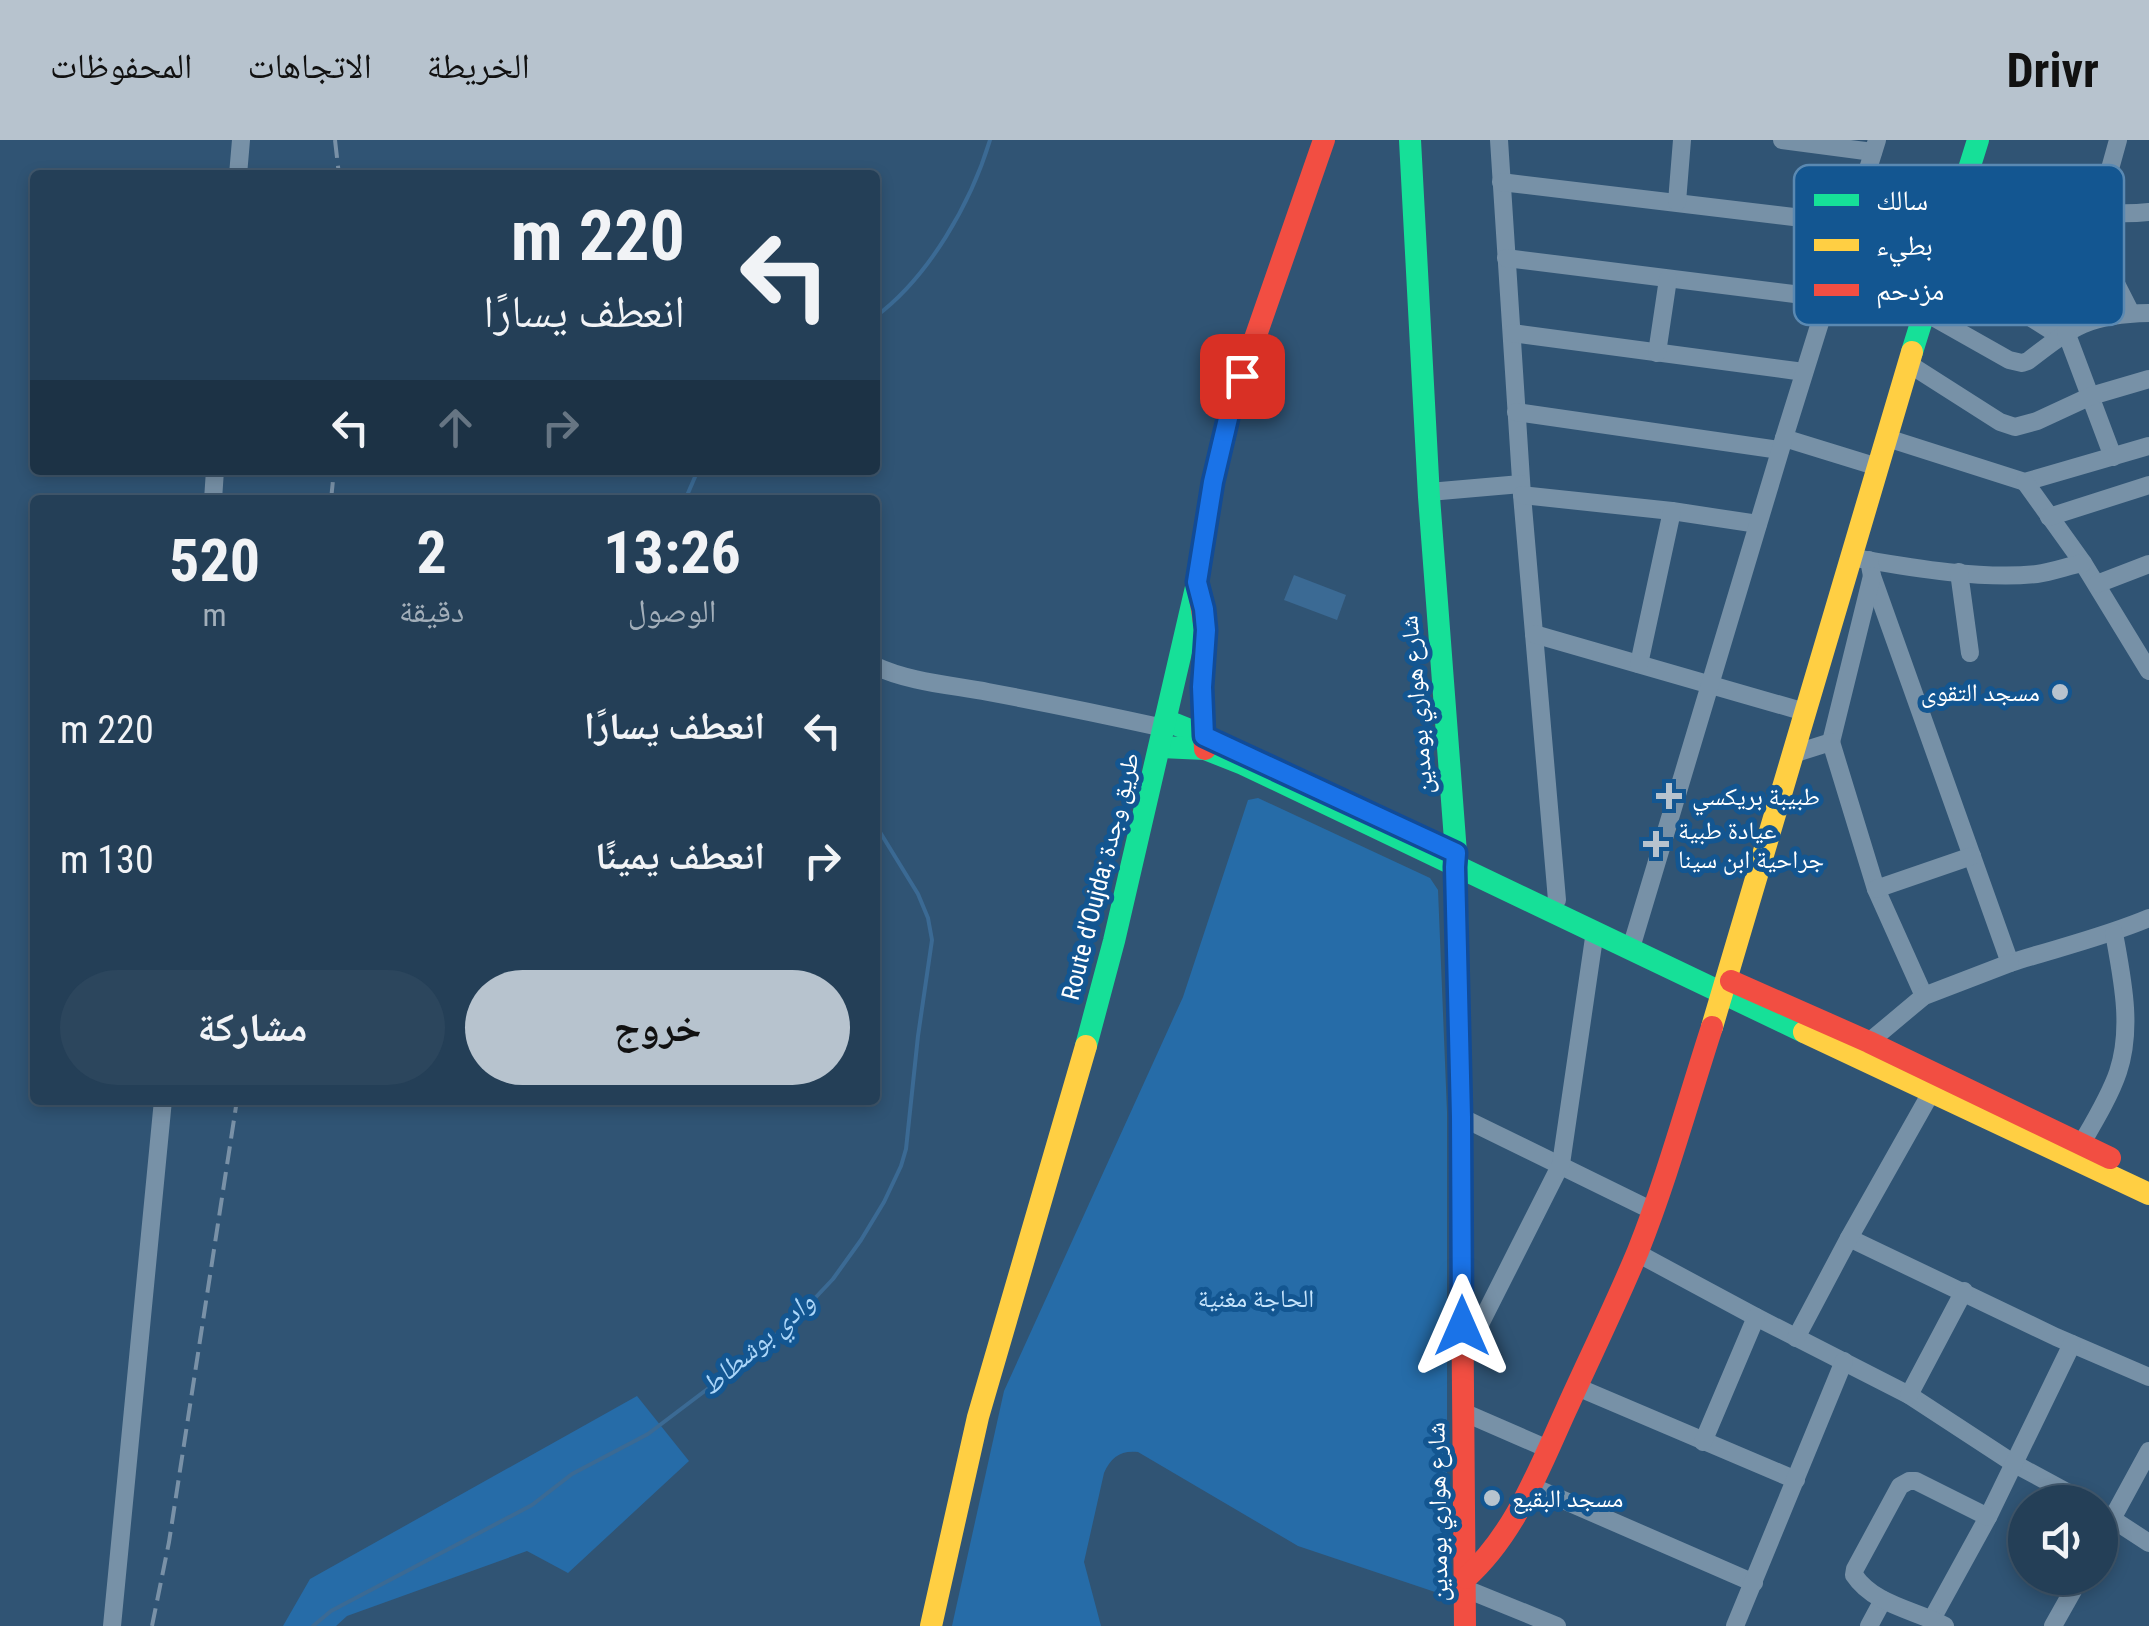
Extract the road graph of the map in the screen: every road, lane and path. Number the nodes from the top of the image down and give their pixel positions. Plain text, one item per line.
1 (241, 140) edge
2 (1324, 140) edge
3 (1410, 140) edge
4 (1499, 140) edge
5 (1682, 140) edge
6 (1782, 140) edge
7 (1978, 140) edge
8 (2095, 140) edge
9 (2117, 142) edge
10 (1875, 146) edge
11 (1970, 165) edge
12 (238, 170) edge
13 (1501, 182) junction
14 (1677, 202) junction
15 (2149, 212) edge
16 (2124, 215) edge
17 (1794, 217) edge
18 (1506, 258) junction
19 (1668, 279) junction
20 (2124, 286) edge
21 (1794, 294) edge
22 (2140, 313) edge
23 (1818, 325) edge
24 (1920, 325) edge
25 (1948, 325) edge
26 (2048, 325) edge
27 (2079, 325) edge
28 (1512, 333) junction
29 (2063, 334) junction
30 (1656, 354) junction
31 (1910, 364) junction
32 (1804, 372) junction
33 (2149, 378) edge
34 (2092, 396) junction
35 (1516, 412) junction
36 (1887, 438) junction
37 (1782, 444) junction
38 (2149, 446) edge
39 (2112, 457) junction
40 (1878, 467) junction
41 (2025, 482) junction
42 (2149, 485) edge
43 (1521, 490) junction
44 (1429, 492) junction
45 (1672, 512) junction
46 (2049, 517) junction
47 (1758, 524) junction
48 (2084, 563) junction
49 (1865, 564) junction
50 (2149, 564) edge
51 (1959, 572) junction
52 (1197, 582) junction
53 (2098, 584) junction
54 (1534, 634) junction
55 (2141, 640) edge
56 (1970, 653) dead end
57 (1639, 664) junction
58 (880, 668) edge
59 (2149, 670) edge
60 (1710, 686) junction
61 (1805, 712) junction
62 (1163, 732) junction
63 (1831, 742) junction
64 (1205, 743) junction
65 (1794, 754) junction
66 (1972, 856) junction
67 (1456, 860) junction
68 (1876, 888) junction
69 (1557, 900) junction
70 (2149, 918) edge
71 (1595, 931) junction
72 (2114, 933) junction
73 (1633, 942) junction
74 (2010, 963) junction
75 (1725, 987) junction
76 (1924, 996) junction
77 (1866, 1050) junction
78 (1932, 1091) junction
79 (162, 1105) edge
80 (1461, 1117) junction
81 (2077, 1152) junction
82 (1561, 1164) junction
83 (2149, 1177) edge
84 (2149, 1194) edge
85 (1653, 1211) junction
86 (1848, 1238) junction
87 (1637, 1253) junction
88 (1964, 1291) junction
89 (1756, 1317) junction
90 (1796, 1338) junction
91 (2072, 1344) junction
92 (1462, 1361) junction
93 (1844, 1361) junction
94 (2149, 1377) edge
95 (1577, 1387) junction
96 (1909, 1395) junction
97 (1464, 1412) junction
98 (1703, 1442) junction
99 (1548, 1449) junction
100 (2149, 1450) edge
101 (2013, 1464) junction
102 (1796, 1480) junction
103 (2053, 1485) edge
104 (1531, 1486) junction
105 (2118, 1496) edge
106 (1988, 1517) junction
107 (2118, 1522) edge
108 (2149, 1543) edge
109 (1754, 1583) junction
110 (1466, 1584) junction
111 (2070, 1595) edge
112 (1883, 1600) junction
113 (1938, 1622) edge
114 (112, 1626) edge
115 (931, 1626) edge
116 (1466, 1626) edge
117 (1557, 1626) edge
118 (1735, 1626) edge
119 (1870, 1626) edge
120 (2053, 1626) edge

1 - 12 street
2 - 52 street, Route d'Oujda; طريق وجدة
3 - 44 street, شارع هواري بومدين
4 - 13 street
5 - 14 street
6 - 10 street
7 - 11 street
8 - 9 street
13 - 14 street
13 - 18 street
14 - 17 street
15 - 16 street
18 - 19 street
18 - 28 street
19 - 21 street
19 - 30 street
20 - 22 street
23 - 32 street
24 - 31 street
25 - 29 street
26 - 29 street
27 - 29 street
28 - 30 street
28 - 35 street
29 - 34 street
30 - 32 street
31 - 34 street
31 - 36 street
32 - 37 street
33 - 34 street
34 - 39 street
35 - 37 street
35 - 43 street
36 - 40 street
36 - 41 street
37 - 40 street
37 - 47 street
38 - 39 street
39 - 41 street
40 - 49 street
41 - 46 street
42 - 46 street
43 - 44 street
43 - 45 street
43 - 54 street
44 - 67 street, شارع هواري بومدين
45 - 47 street
45 - 57 street
46 - 48 street
47 - 60 street
48 - 51 street
48 - 53 street
49 - 51 street
49 - 61 street
49 - 63 street
49 - 66 street
50 - 53 street
51 - 56 street
52 - 62 street, Route d'Oujda; طريق وجدة
52 - 64 street
53 - 55 street
54 - 57 street
54 - 69 street
55 - 59 street
57 - 60 street
58 - 62 street
60 - 61 street
60 - 73 street
61 - 65 street
62 - 64 street
62 - 115 street, Route d'Oujda; طريق وجدة
63 - 65 street
63 - 68 street
64 - 67 street
65 - 75 street
66 - 68 street
66 - 74 street
67 - 69 street
67 - 71 street
67 - 80 street, شارع هواري بومدين
68 - 76 street
69 - 73 street
70 - 72 street
71 - 73 street
71 - 82 street
72 - 74 street
72 - 81 street
73 - 75 street
74 - 76 street
75 - 77 street
75 - 85 street
76 - 77 street
77 - 78 street
77 - 81 street
78 - 81 street
78 - 86 street
79 - 114 street
80 - 82 street
80 - 92 street, شارع هواري بومدين
81 - 83 street
81 - 84 street
82 - 85 street
82 - 92 street
85 - 87 street
86 - 88 street
86 - 90 street
87 - 89 street
87 - 95 street
88 - 91 street
88 - 96 street
89 - 90 street
89 - 98 street
90 - 93 street
91 - 94 street
91 - 101 street
92 - 97 street, شارع هواري بومدين
93 - 96 street
93 - 102 street
95 - 98 street
95 - 99 street
96 - 101 street
97 - 99 street
97 - 110 street, شارع هواري بومدين
98 - 102 street
99 - 104 street
100 - 105 street
101 - 103 street
101 - 106 street
102 - 109 street
104 - 109 street
104 - 110 street
106 - 112 street
106 - 113 street
107 - 108 street
109 - 118 street
110 - 116 street, شارع هواري بومدين
110 - 117 street
111 - 120 street
112 - 113 street
112 - 119 street

